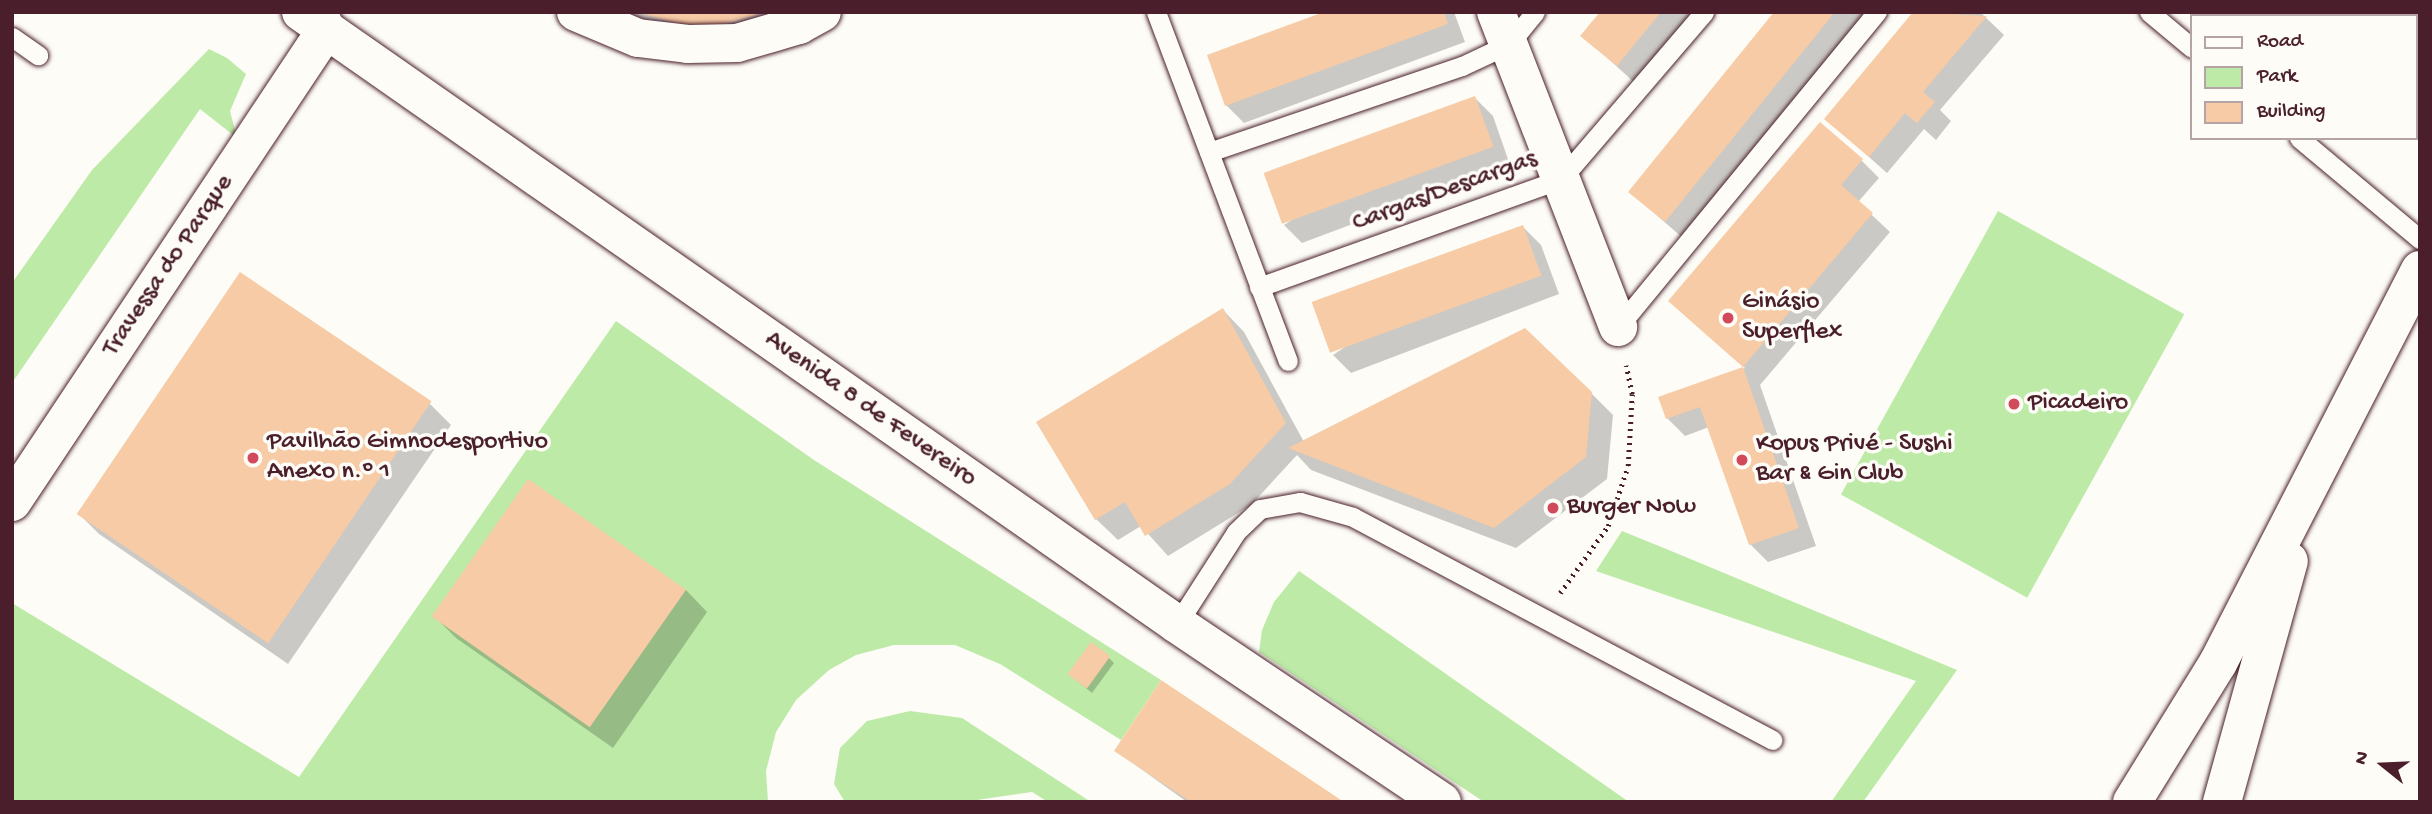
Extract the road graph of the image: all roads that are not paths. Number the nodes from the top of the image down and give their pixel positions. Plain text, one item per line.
1 (576, 12) edge
2 (822, 12) edge
3 (1535, 12) edge
4 (1704, 12) edge
5 (1877, 12) edge
6 (2149, 12) edge
7 (1161, 14) edge
8 (315, 18) edge
9 (1502, 28) edge
10 (12, 37) edge
11 (2190, 46) edge
12 (38, 55) dead end
13 (2301, 140) edge
14 (1209, 152) junction
15 (1561, 179) junction
16 (2420, 239) edge
17 (2420, 270) edge
18 (1259, 286) junction
19 (1618, 327) joint
20 (1288, 361) dead end
21 (2317, 464) junction
22 (12, 502) edge
23 (1177, 624) junction
24 (1772, 740) dead end
25 (1442, 802) edge
26 (2132, 802) edge
27 (2222, 802) edge

1 - 2 main road
3 - 9 lane
4 - 15 lane, Cargas/Descargas
5 - 19 lane
6 - 11 lane
7 - 14 lane
8 - 22 main road, Travessa do Parque
8 - 23 main road, Avenida 8 de Fevereiro
9 - 14 lane
9 - 15 main road
10 - 12 lane
13 - 16 lane
14 - 18 lane
15 - 18 lane, Cargas/Descargas
15 - 19 main road
17 - 21 main road
18 - 20 lane
21 - 26 main road
21 - 27 main road
23 - 24 lane
23 - 25 main road, Avenida 8 de Fevereiro

